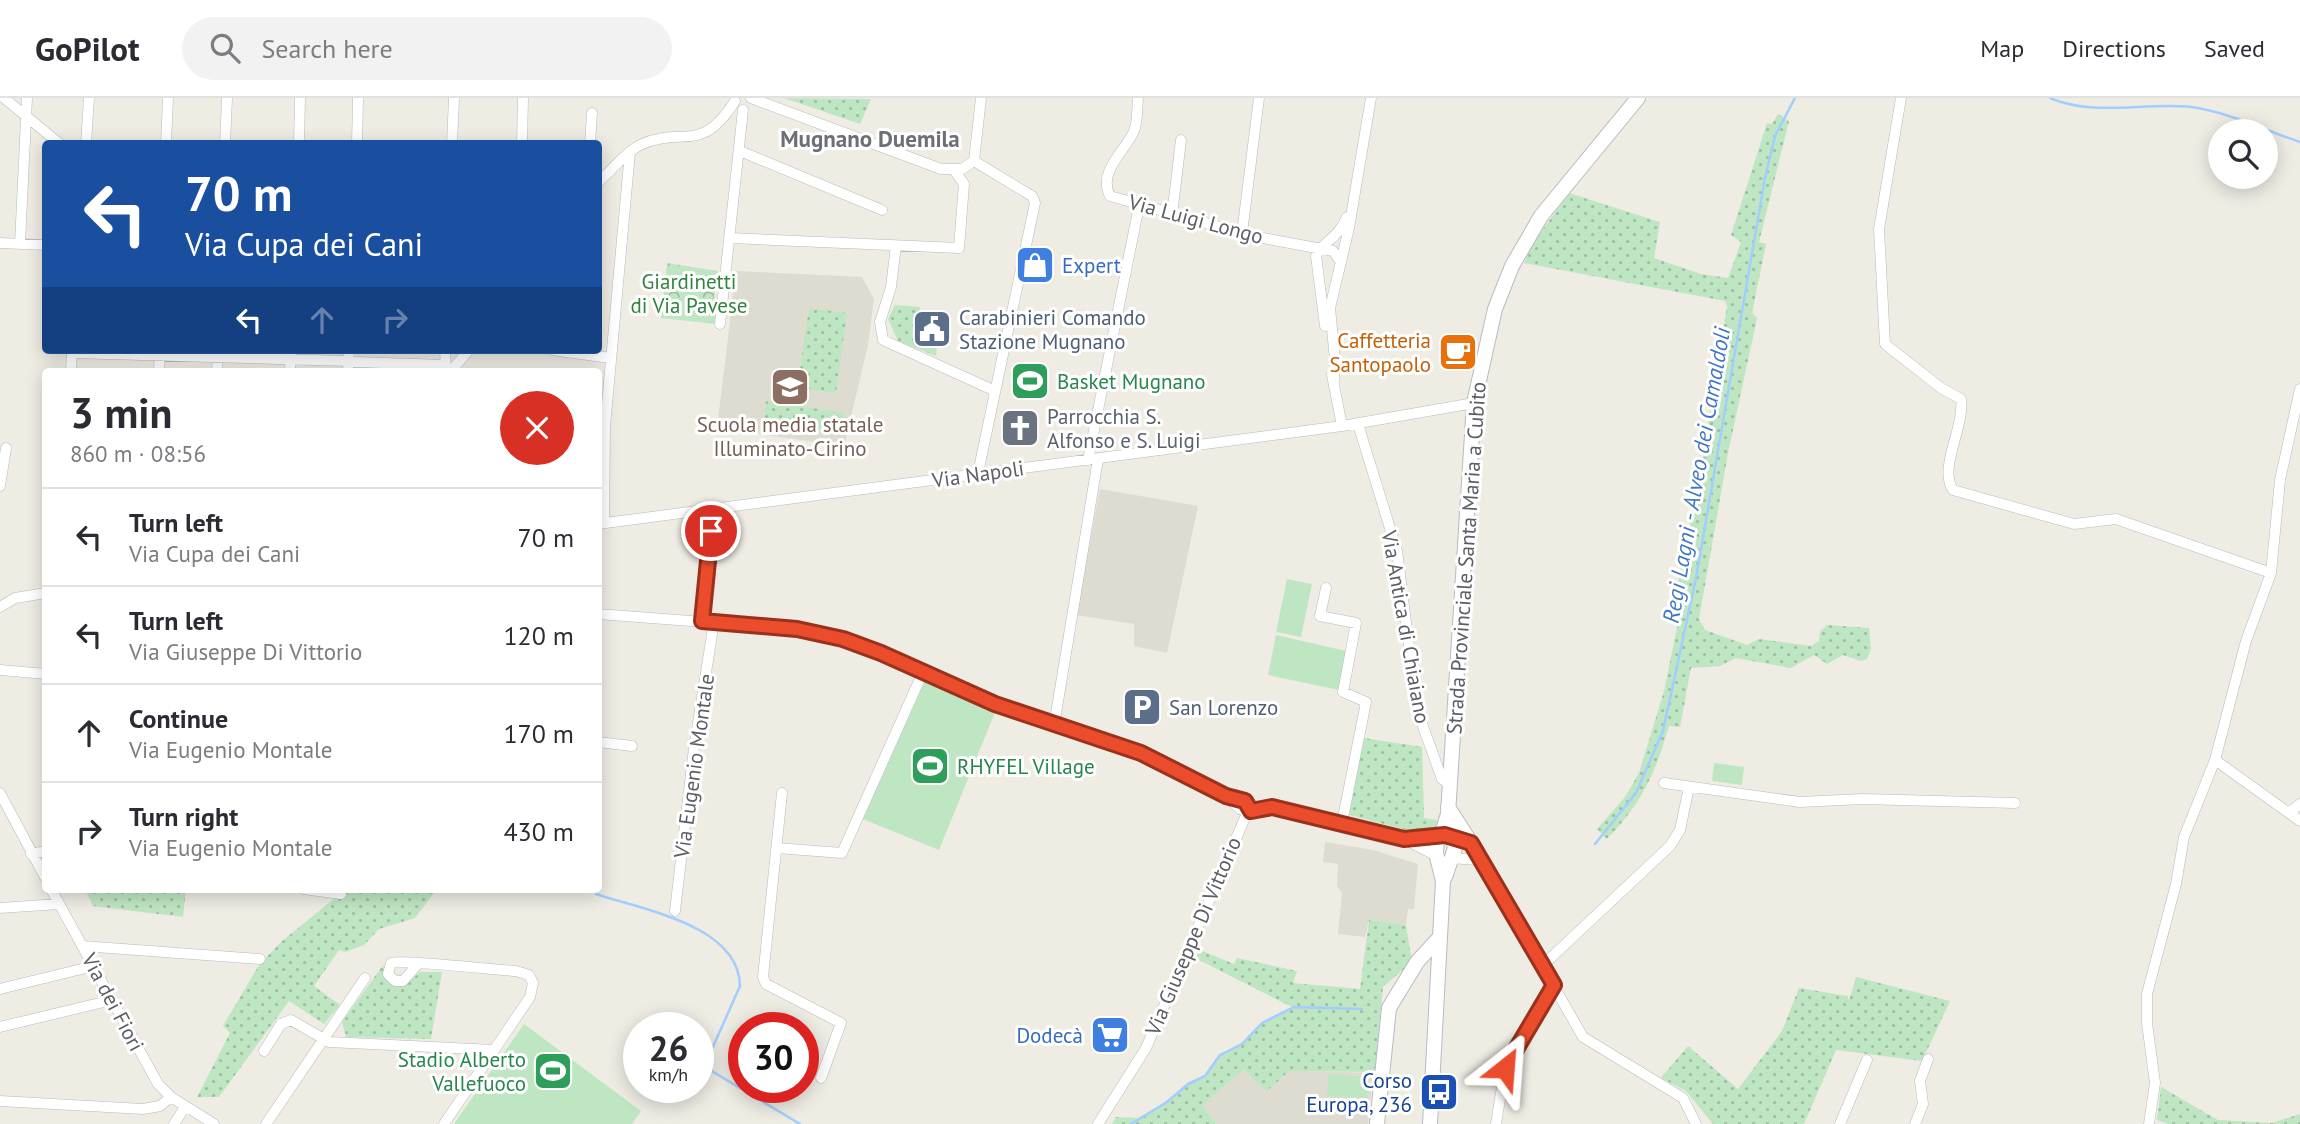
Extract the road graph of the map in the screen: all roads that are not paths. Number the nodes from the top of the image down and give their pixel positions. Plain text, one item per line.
1 (4, 98) edge
2 (27, 98) edge
3 (89, 98) edge
4 (167, 98) edge
5 (227, 98) edge
6 (300, 98) edge
7 (358, 98) edge
8 (454, 98) edge
9 (523, 98) edge
10 (751, 98) edge
11 (981, 98) edge
12 (1138, 98) edge
13 (1259, 98) edge
14 (1371, 98) edge
15 (1639, 98) edge
16 (1902, 98) edge
17 (735, 99) edge
18 (743, 110) junction
19 (592, 113) dead end
20 (26, 116) junction
21 (1181, 139) dead end
22 (55, 140) edge
23 (86, 140) edge
24 (166, 140) edge
25 (225, 140) edge
26 (299, 140) edge
27 (357, 140) edge
28 (452, 140) edge
29 (522, 140) edge
30 (590, 140) edge
31 (740, 151) junction
32 (630, 152) junction
33 (974, 162) junction
34 (954, 170) junction
35 (602, 177) edge
36 (1354, 199) junction
37 (1139, 206) junction
38 (882, 210) dead end
39 (1172, 215) junction
40 (1242, 233) junction
41 (730, 238) junction
42 (0, 243) edge
43 (20, 244) junction
44 (42, 246) edge
45 (896, 246) junction
46 (1321, 248) junction
47 (1340, 261) junction
48 (1320, 292) junction
49 (1333, 295) junction
50 (720, 324) dead end
51 (290, 354) edge
52 (465, 354) edge
53 (581, 354) edge
54 (610, 358) junction
55 (350, 361) edge
56 (436, 368) edge
57 (449, 368) edge
58 (1334, 381) junction
59 (2300, 389) edge
60 (993, 390) junction
61 (1474, 404) junction
62 (1358, 424) junction
63 (1342, 426) junction
64 (6, 448) dead end
65 (1093, 459) junction
66 (978, 473) junction
67 (0, 486) edge
68 (602, 506) edge
69 (713, 509) junction
70 (602, 524) edge
71 (2270, 573) junction
72 (1326, 588) dead end
73 (42, 594) edge
74 (0, 607) edge
75 (602, 614) edge
76 (702, 621) junction
77 (714, 622) junction
78 (0, 670) edge
79 (923, 672) junction
80 (42, 674) edge
81 (1054, 726) junction
82 (602, 742) edge
83 (632, 746) dead end
84 (2215, 760) junction
85 (1664, 783) dead end
86 (1450, 785) junction
87 (1689, 787) junction
88 (0, 793) edge
89 (782, 793) dead end
90 (2015, 803) dead end
91 (2300, 804) edge
92 (1251, 811) junction
93 (1448, 811) junction
94 (2290, 813) junction
95 (2300, 821) edge
96 (1342, 823) junction
97 (1446, 837) junction
98 (1404, 839) junction
99 (1471, 843) junction
100 (777, 848) junction
101 (42, 851) edge
102 (31, 854) junction
103 (1442, 857) junction
104 (1479, 860) junction
105 (42, 872) edge
106 (53, 893) edge
107 (333, 893) edge
108 (341, 894) dead end
109 (59, 904) junction
110 (0, 908) edge
111 (674, 911) dead end
112 (1440, 937) junction
113 (82, 946) junction
114 (260, 959) dead end
115 (418, 964) dead end
116 (94, 966) junction
117 (1542, 966) junction
118 (365, 978) dead end
119 (1437, 980) junction
120 (1405, 981) junction
121 (1554, 985) junction
122 (0, 989) edge
123 (112, 1000) junction
124 (0, 1027) edge
125 (324, 1040) junction
126 (264, 1051) dead end
127 (494, 1051) junction
128 (1928, 1059) dead end
129 (1867, 1060) dead end
130 (821, 1078) dead end
131 (171, 1097) junction
132 (0, 1101) edge
133 (185, 1107) junction
134 (174, 1124) edge
135 (214, 1124) edge
136 (266, 1124) edge
137 (444, 1124) edge
138 (1098, 1124) edge
139 (1377, 1124) edge
140 (1430, 1124) edge
141 (1496, 1124) edge
142 (1696, 1124) edge
143 (1840, 1124) edge
144 (1914, 1124) edge
145 (2149, 1124) edge

1 - 20 street
2 - 20 street
3 - 23 street
4 - 24 street
5 - 25 street
6 - 26 street
7 - 27 street
8 - 28 street
9 - 29 street
10 - 18 street
10 - 34 street
11 - 33 street
12 - 37 street, Via Luigi Longo
13 - 40 street
14 - 36 street
15 - 61 main road, Strada Provinciale Santa Maria a Cubito
16 - 71 street
17 - 18 street
17 - 32 street
18 - 31 street
19 - 30 street
20 - 22 street
20 - 43 street
21 - 39 street
31 - 38 street
31 - 41 street
32 - 35 street
32 - 54 street
33 - 34 street
33 - 60 street
34 - 45 street
36 - 46 street
36 - 47 street
37 - 39 street, Via Luigi Longo
37 - 65 street
39 - 40 street, Via Luigi Longo
40 - 46 street, Via Luigi Longo
41 - 45 street
41 - 50 street
42 - 43 street
43 - 44 street
45 - 60 street
46 - 47 street, Via Luigi Longo
46 - 48 street
47 - 49 street
48 - 49 street
48 - 58 street
49 - 58 street
51 - 55 street
52 - 57 street
53 - 54 street
54 - 68 street
55 - 56 street
58 - 63 street
59 - 71 street
60 - 66 street
61 - 62 street, Via Napoli
61 - 86 main road, Strada Provinciale Santa Maria a Cubito
62 - 63 street, Via Napoli
62 - 86 street, Via Antica di Chiaiano
63 - 65 street, Via Napoli
64 - 67 street
65 - 66 street, Via Napoli
65 - 81 street
66 - 69 street, Via Napoli
69 - 70 street, Via Napoli
69 - 76 street
71 - 84 street
72 - 96 street
73 - 74 street
75 - 76 street
76 - 77 street
77 - 79 street
77 - 111 street, Via Eugenio Montale
78 - 80 street
79 - 81 street
79 - 100 street
81 - 92 street
82 - 83 street
84 - 94 street
84 - 145 street
85 - 87 street
86 - 93 main road, Strada Provinciale Santa Maria a Cubito
87 - 90 street
87 - 117 street
88 - 102 street
89 - 100 street
91 - 94 street
92 - 96 street, Via Giuseppe Di Vittorio
92 - 138 street, Via Giuseppe Di Vittorio
93 - 97 main road, Strada Provinciale Santa Maria a Cubito
93 - 99 main road
94 - 95 street
96 - 98 street, Via Giuseppe Di Vittorio
97 - 98 street, Via Giuseppe Di Vittorio
97 - 99 street, Via Giuseppe Di Vittorio
97 - 103 main road, Strada Provinciale Santa Maria a Cubito
98 - 103 street, Via Giuseppe Di Vittorio
99 - 104 street
100 - 130 street
101 - 102 street
102 - 105 street
103 - 104 street
103 - 112 main road, Strada Provinciale Santa Maria a Cubito
104 - 117 street
106 - 109 street, Via dei Fiori
107 - 108 street
109 - 110 street
109 - 113 street, Via dei Fiori
112 - 119 main road, Strada Provinciale Santa Maria a Cubito
112 - 120 main road
113 - 114 street
113 - 116 street, Via dei Fiori
115 - 127 street
116 - 122 street
116 - 123 street, Via dei Fiori
117 - 121 street
118 - 125 street
119 - 120 main road
119 - 140 main road, Strada Provinciale Santa Maria a Cubito
120 - 139 main road
121 - 141 street
121 - 142 street
123 - 124 street
123 - 131 street, Via dei Fiori
125 - 126 street
125 - 127 street
125 - 136 street
127 - 137 street
128 - 144 street
129 - 143 street
131 - 132 street
131 - 133 street, Via dei Fiori
133 - 134 street
133 - 135 street, Via dei Fiori

